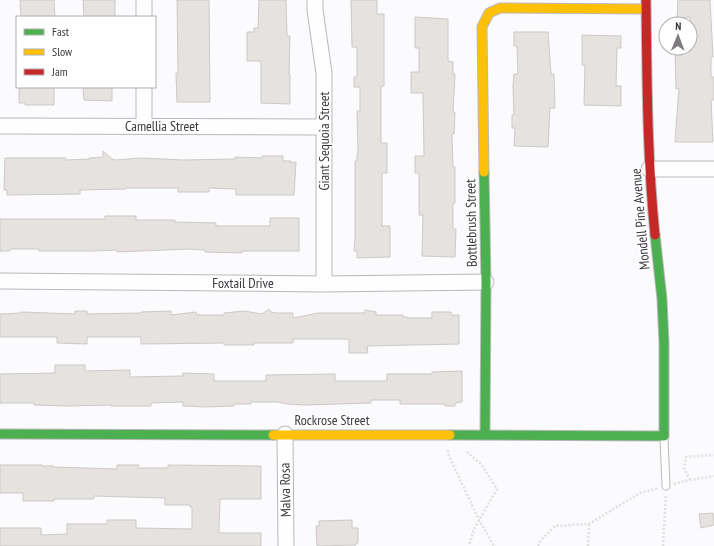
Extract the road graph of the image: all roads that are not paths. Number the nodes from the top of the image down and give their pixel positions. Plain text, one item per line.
1 (144, 0) edge
2 (315, 0) edge
3 (646, 5) edge
4 (144, 16) edge
5 (144, 88) edge
6 (0, 126) edge
7 (144, 126) junction
8 (324, 128) junction
9 (649, 168) junction
10 (714, 169) edge
11 (0, 281) edge
12 (486, 282) junction
13 (324, 284) junction
14 (0, 434) edge
15 (284, 434) junction
16 (485, 434) junction
17 (664, 436) junction
18 (666, 486) road end
19 (286, 546) edge

1 - 4 street
2 - 8 street, Giant Sequoia Street
3 - 9 street, Mondell Pine Avenue
3 - 12 street, Bottlebrush Street
5 - 7 street
6 - 7 street, Camellia Street
7 - 8 street, Camellia Street
8 - 13 street, Giant Sequoia Street
9 - 10 street
9 - 17 street, Mondell Pine Avenue
11 - 13 street, Foxtail Drive
12 - 13 street, Foxtail Drive
12 - 16 street, Bottlebrush Street
14 - 15 street, Rockrose Street
15 - 16 street, Rockrose Street
15 - 19 street, Malva Rosa
16 - 17 street, Rockrose Street
17 - 18 lane

